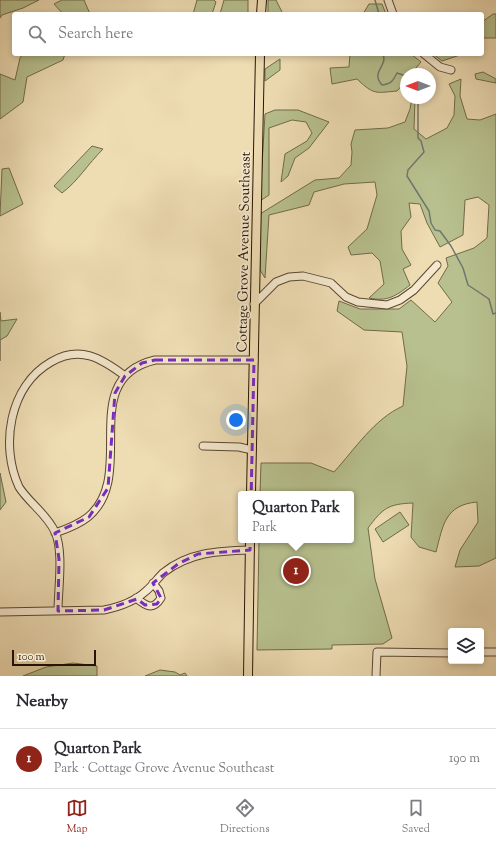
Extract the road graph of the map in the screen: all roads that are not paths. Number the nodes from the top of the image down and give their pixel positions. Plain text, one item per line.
1 (262, 0) edge
2 (388, 0) edge
3 (261, 12) edge
4 (392, 12) edge
5 (260, 56) edge
6 (426, 56) edge
7 (452, 70) dead end
8 (437, 265) dead end
9 (254, 304) junction
10 (254, 360) junction
11 (125, 376) junction
12 (203, 446) dead end
13 (252, 450) junction
14 (251, 491) edge
15 (55, 533) junction
16 (250, 543) edge
17 (250, 550) junction
18 (153, 583) junction
19 (136, 598) junction
20 (58, 611) junction
21 (0, 612) edge
22 (448, 652) edge
23 (484, 652) edge
24 (496, 652) edge
25 (248, 676) edge
26 (376, 676) edge

1 - 3 main road
2 - 4 street
5 - 9 main road, Cottage Grove Avenue Southeast
6 - 7 street
8 - 9 street
9 - 10 main road, Cottage Grove Avenue Southeast
10 - 11 street
10 - 13 main road, Cottage Grove Avenue Southeast
11 - 15 street
11 - 15 street
12 - 13 street
13 - 14 main road, Cottage Grove Avenue Southeast
15 - 20 street
16 - 17 main road
17 - 18 street
17 - 25 main road
18 - 19 street
18 - 19 street
19 - 20 street
20 - 21 street
22 - 26 street
23 - 24 street

